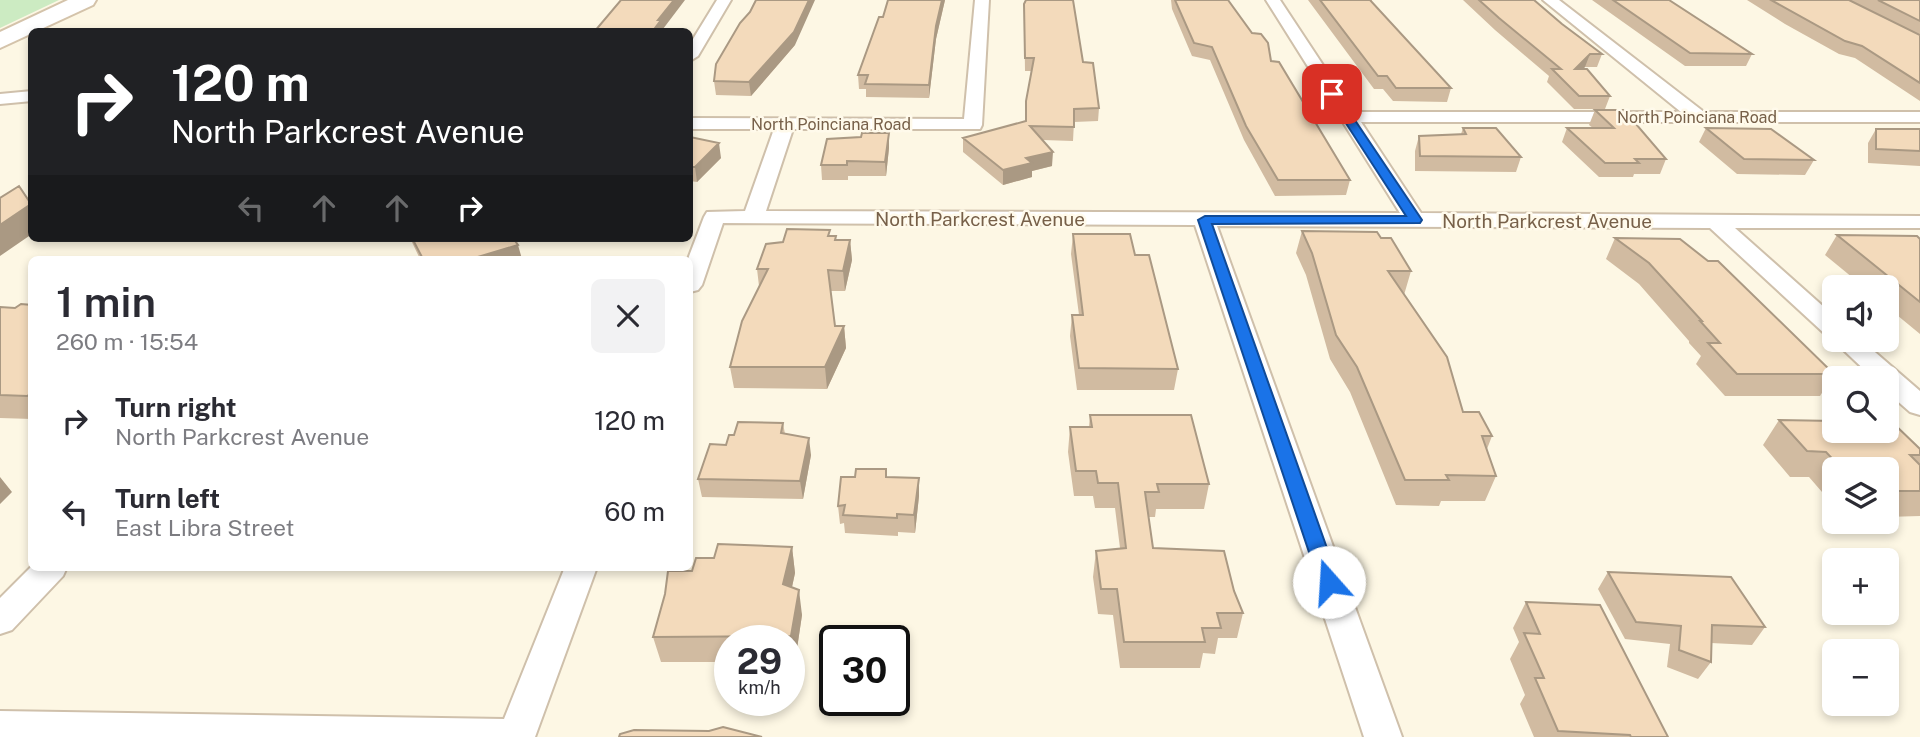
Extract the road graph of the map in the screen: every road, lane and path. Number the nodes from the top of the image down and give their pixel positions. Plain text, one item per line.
1 (85, 0) edge
2 (724, 0) edge
3 (982, 0) edge
4 (1273, 0) edge
5 (1550, 0) edge
6 (0, 41) edge
7 (693, 51) edge
8 (0, 90) edge
9 (28, 96) edge
10 (28, 96) edge
11 (0, 100) edge
12 (1698, 116) junction
13 (1347, 117) junction
14 (1920, 117) edge
15 (693, 123) edge
16 (785, 124) junction
17 (973, 125) joint
18 (753, 217) junction
19 (1205, 220) junction
20 (1415, 220) junction
21 (1715, 221) junction
22 (1920, 222) edge
23 (693, 277) edge
24 (1822, 318) edge
25 (1859, 352) edge
26 (1920, 406) edge
27 (47, 571) edge
28 (579, 571) edge
29 (0, 620) edge
30 (0, 728) edge
31 (516, 736) edge
32 (1383, 737) edge

1 - 6 main road
2 - 7 street
3 - 17 street
4 - 13 street
5 - 12 street
8 - 9 street
10 - 11 street
12 - 13 street, North Poinciana Road
12 - 14 street, North Poinciana Road
13 - 20 street
15 - 16 street, North Poinciana Road
16 - 17 street, North Poinciana Road
16 - 18 street
18 - 19 street, North Parkcrest Avenue
18 - 23 street, North Parkcrest Avenue
19 - 20 street, North Parkcrest Avenue
19 - 32 street
20 - 21 street, North Parkcrest Avenue
21 - 22 street, North Parkcrest Avenue
21 - 24 street
25 - 26 street
27 - 29 street
28 - 31 street
30 - 31 street

